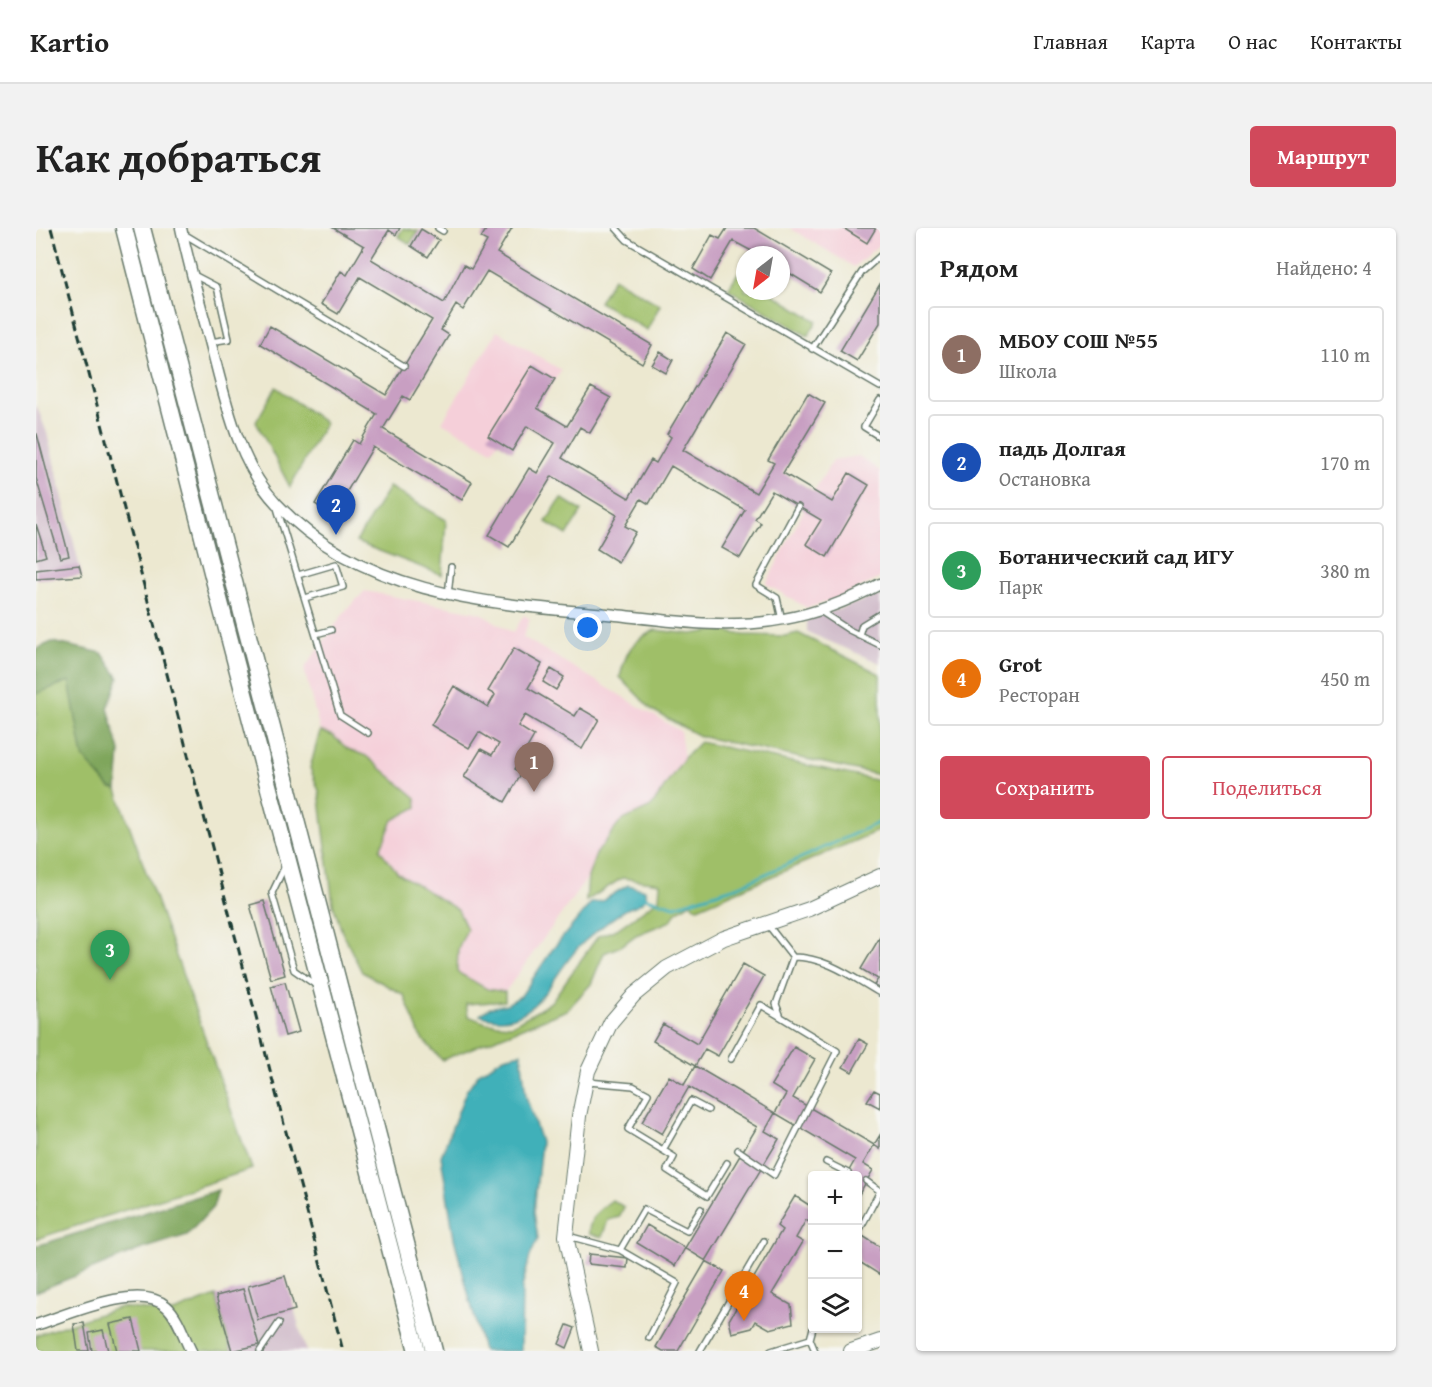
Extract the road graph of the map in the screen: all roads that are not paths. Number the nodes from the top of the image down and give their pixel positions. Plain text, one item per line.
1 (124, 228) edge
2 (141, 228) edge
3 (616, 228) edge
4 (182, 230) edge
5 (880, 256) edge
6 (192, 275) junction
7 (210, 342) junction
8 (812, 349) junction
9 (404, 366) dead end
10 (880, 387) edge
11 (880, 400) edge
12 (880, 437) edge
13 (276, 503) junction
14 (798, 507) dead end
15 (451, 567) dead end
16 (298, 575) junction
17 (880, 584) edge
18 (448, 595) junction
19 (305, 598) junction
20 (818, 610) junction
21 (880, 614) edge
22 (783, 620) junction
23 (332, 630) dead end
24 (316, 634) junction
25 (859, 635) junction
26 (880, 645) edge
27 (368, 733) dead end
28 (289, 859) junction
29 (880, 876) edge
30 (767, 924) junction
31 (792, 957) junction
32 (322, 990) junction
33 (880, 993) edge
34 (781, 1017) junction
35 (731, 1059) dead end
36 (586, 1082) junction
37 (708, 1110) dead end
38 (663, 1150) junction
39 (738, 1150) dead end
40 (826, 1162) dead end
41 (727, 1163) dead end
42 (844, 1171) edge
43 (866, 1181) dead end
44 (701, 1209) dead end
45 (862, 1225) edge
46 (566, 1236) junction
47 (764, 1241) dead end
48 (621, 1250) junction
49 (279, 1323) dead end
50 (36, 1325) edge
51 (812, 1333) edge
52 (649, 1338) dead end
53 (810, 1339) junction
54 (880, 1341) edge
55 (192, 1351) edge
56 (260, 1351) edge
57 (417, 1351) edge
58 (434, 1351) edge
59 (591, 1351) edge
60 (700, 1351) edge
61 (771, 1351) edge
62 (815, 1351) edge
63 (851, 1351) edge

1 - 28 main road
2 - 58 main road
3 - 8 lane
4 - 6 street
4 - 9 lane
5 - 8 lane
6 - 7 street
6 - 7 lane
7 - 13 street
8 - 10 lane
11 - 12 lane
13 - 16 lane
13 - 18 street
14 - 22 lane
15 - 18 lane
16 - 19 lane
16 - 19 lane
17 - 20 street
18 - 22 street
19 - 24 lane
20 - 22 street
20 - 25 lane
21 - 25 lane
23 - 24 lane
24 - 27 lane
25 - 26 lane
28 - 32 main road
28 - 32 lane
29 - 30 street
30 - 31 lane
30 - 36 street
31 - 33 lane
31 - 34 lane
32 - 57 main road
34 - 35 lane
34 - 39 lane
36 - 38 lane
36 - 46 street
37 - 38 lane
38 - 41 lane
40 - 42 lane
43 - 45 lane
44 - 48 lane
46 - 48 lane
46 - 59 street
47 - 60 lane
48 - 52 lane
49 - 56 lane
50 - 55 street
51 - 53 lane
53 - 61 lane
53 - 62 lane
54 - 63 street

